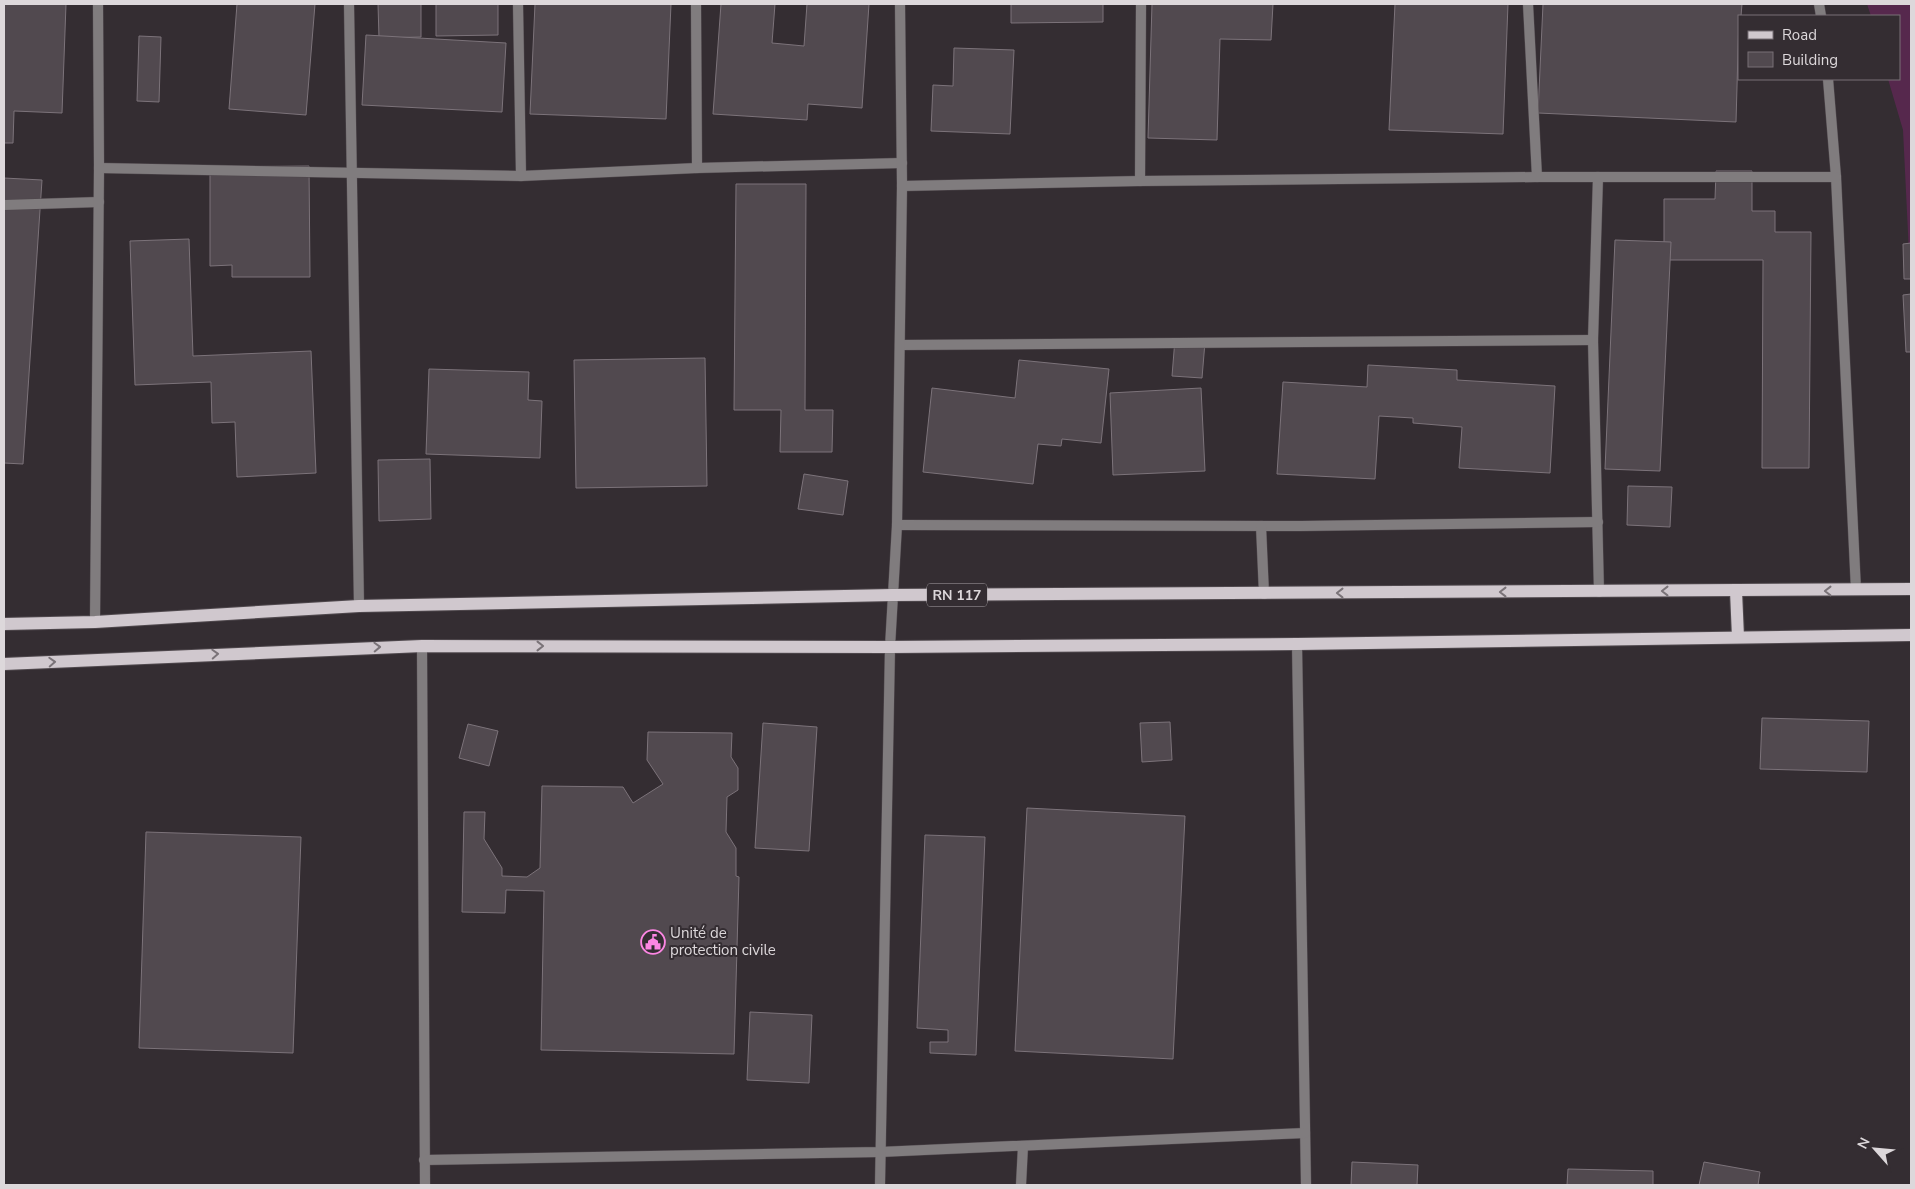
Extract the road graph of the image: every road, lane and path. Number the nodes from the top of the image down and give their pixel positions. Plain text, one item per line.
1 (98, 4) edge
2 (349, 4) edge
3 (518, 4) edge
4 (696, 4) edge
5 (900, 4) edge
6 (1141, 4) edge
7 (1528, 4) edge
8 (1828, 80) edge
9 (902, 163) junction
10 (100, 168) junction
11 (697, 168) junction
12 (351, 172) junction
13 (520, 176) junction
14 (1537, 177) junction
15 (1598, 177) junction
16 (1836, 177) junction
17 (1140, 181) junction
18 (902, 186) junction
19 (99, 202) junction
20 (4, 205) edge
21 (1593, 340) junction
22 (900, 345) junction
23 (1598, 522) junction
24 (897, 525) junction
25 (1261, 526) junction
26 (1911, 589) edge
27 (1856, 590) junction
28 (1736, 591) junction
29 (1599, 592) junction
30 (1264, 594) junction
31 (892, 595) junction
32 (359, 606) junction
33 (95, 622) junction
34 (4, 624) edge
35 (1911, 635) edge
36 (1738, 638) junction
37 (1297, 644) junction
38 (422, 646) junction
39 (890, 647) junction
40 (4, 664) edge
41 (1305, 1133) junction
42 (1023, 1146) junction
43 (880, 1152) junction
44 (424, 1160) junction
45 (425, 1185) edge
46 (880, 1185) edge
47 (1021, 1185) edge
48 (1306, 1185) edge

1 - 10 street
2 - 12 street
3 - 13 street
4 - 11 street
5 - 9 street
6 - 17 street
7 - 14 street
8 - 16 street
9 - 11 street
9 - 18 street
10 - 12 street
10 - 19 street
11 - 13 street
12 - 13 street
12 - 32 street
14 - 15 street
14 - 17 street
15 - 16 street
15 - 21 street
16 - 27 street
17 - 18 street
18 - 22 street
19 - 20 street
19 - 33 street
21 - 22 street
21 - 23 street
22 - 24 street
23 - 25 street
23 - 29 street
24 - 25 street
24 - 31 street
25 - 30 street
26 - 27 main road, RN 117
27 -> 28 main road, RN 117
28 -> 29 main road, RN 117
28 - 36 main road
29 -> 30 main road, RN 117
30 - 31 main road, RN 117
31 - 32 main road, RN 117
31 - 39 street
32 - 33 main road, RN 117
33 - 34 main road, RN 117
35 - 36 main road
36 - 37 main road
37 - 39 main road
37 - 41 street
38 -> 39 main road
40 -> 38 main road
38 - 44 street
39 - 43 street
41 - 42 street
41 - 48 street
42 - 43 street
42 - 47 street
43 - 44 street
43 - 46 street
44 - 45 street

